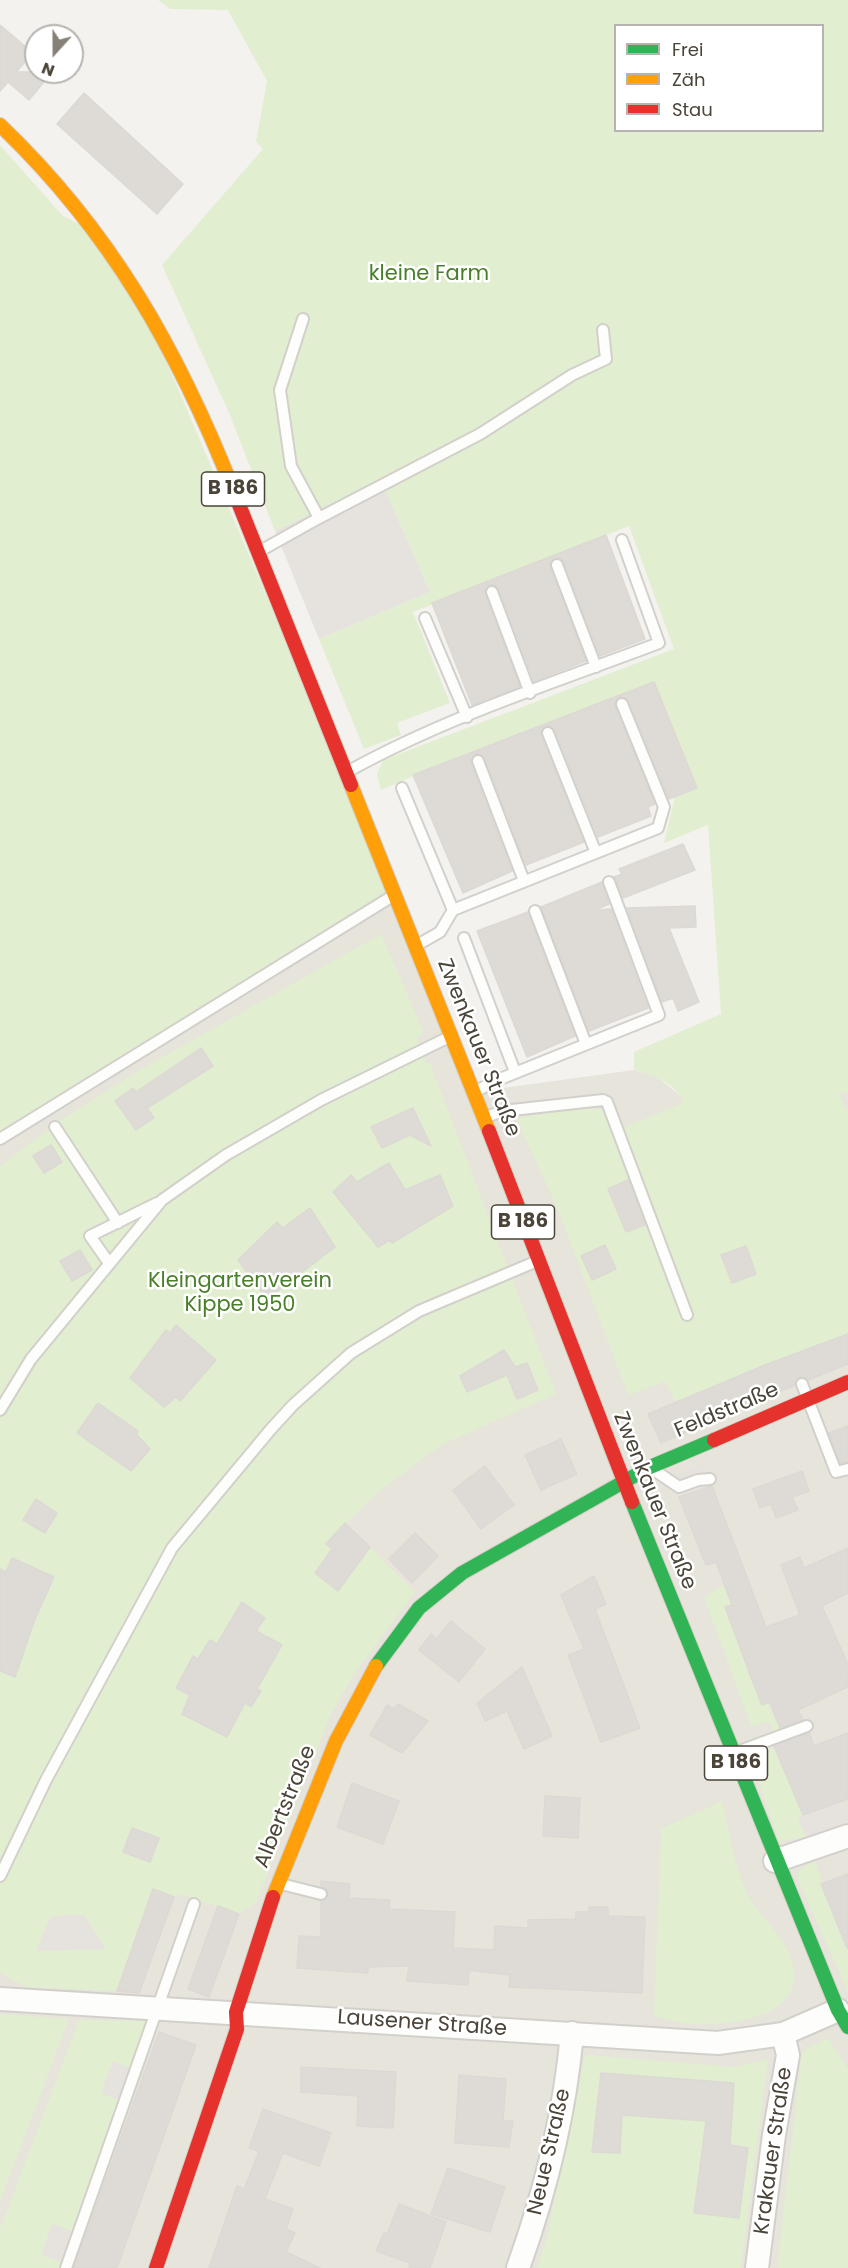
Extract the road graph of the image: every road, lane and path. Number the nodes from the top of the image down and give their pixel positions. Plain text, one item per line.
1 (0, 125) edge
2 (303, 319) dead end
3 (603, 330) dead end
4 (319, 518) junction
5 (622, 540) dead end
6 (257, 553) junction
7 (557, 565) dead end
8 (492, 592) dead end
9 (425, 618) dead end
10 (596, 667) junction
11 (530, 693) junction
12 (622, 704) dead end
13 (466, 717) junction
14 (548, 733) dead end
15 (478, 761) dead end
16 (346, 772) junction
17 (402, 788) dead end
18 (596, 853) junction
19 (524, 881) junction
20 (609, 882) dead end
21 (394, 895) junction
22 (453, 910) junction
23 (535, 911) dead end
24 (464, 939) dead end
25 (415, 947) junction
26 (450, 1036) junction
27 (586, 1044) junction
28 (515, 1072) junction
29 (474, 1092) junction
30 (483, 1118) junction
31 (55, 1127) dead end
32 (0, 1139) edge
33 (162, 1200) junction
34 (118, 1223) junction
35 (538, 1261) junction
36 (109, 1263) junction
37 (687, 1315) dead end
38 (848, 1382) edge
39 (802, 1384) dead end
40 (807, 1399) junction
41 (0, 1410) edge
42 (650, 1467) junction
43 (848, 1469) edge
44 (710, 1479) dead end
45 (624, 1481) junction
46 (807, 1726) dead end
47 (732, 1754) junction
48 (837, 1835) edge
49 (775, 1861) junction
50 (0, 1876) edge
51 (278, 1883) junction
52 (321, 1894) dead end
53 (194, 1904) dead end
54 (0, 1999) edge
55 (158, 2008) junction
56 (236, 2012) junction
57 (843, 2018) edge
58 (572, 2033) junction
59 (783, 2034) junction
60 (66, 2268) edge
61 (156, 2268) edge
62 (519, 2268) edge
63 (757, 2268) edge

1 - 6 main road, Zwenkauer Straße / B 186
2 - 4 lane
3 - 4 lane
4 - 6 lane
5 - 10 lane
6 - 16 main road, Zwenkauer Straße / B 186
7 - 10 lane
8 - 11 lane
9 - 13 lane
10 - 11 lane
11 - 13 lane
12 - 18 lane
13 - 16 lane
14 - 18 lane
15 - 19 lane
16 - 21 main road, Zwenkauer Straße / B 186
17 - 22 lane
18 - 19 lane
19 - 22 lane
20 - 27 lane
21 - 25 main road, Zwenkauer Straße / B 186
21 - 32 lane
22 - 25 lane
23 - 27 lane
24 - 28 lane
25 - 26 main road, Zwenkauer Straße / B 186
26 - 29 main road, Zwenkauer Straße / B 186
26 - 33 lane
27 - 28 lane
28 - 29 lane
29 - 30 main road, Zwenkauer Straße / B 186
30 - 35 main road, Zwenkauer Straße / B 186
30 - 37 lane
31 - 34 lane
33 - 34 lane
33 - 36 lane
34 - 36 lane
35 - 45 main road, Zwenkauer Straße / B 186
35 - 50 lane
36 - 41 lane
38 - 40 main road, Feldstraße
39 - 40 lane
40 - 42 main road, Feldstraße
40 - 43 lane
42 - 44 lane
42 - 45 main road, Feldstraße
45 - 47 main road, Zwenkauer Straße / B 186
45 - 51 main road, Albertstraße
46 - 47 lane
47 - 49 main road, Zwenkauer Straße / B 186
48 - 49 street
49 - 57 main road, Zwenkauer Straße / B 186
51 - 52 lane
51 - 56 main road, Albertstraße
53 - 55 lane
54 - 55 street, Lausener Straße
55 - 56 street, Lausener Straße
55 - 60 lane
56 - 58 street, Lausener Straße
56 - 61 main road, Albertstraße
57 - 59 street, Lausener Straße
58 - 59 street, Lausener Straße
58 - 62 street, Neue Straße
59 - 63 street, Krakauer Straße

